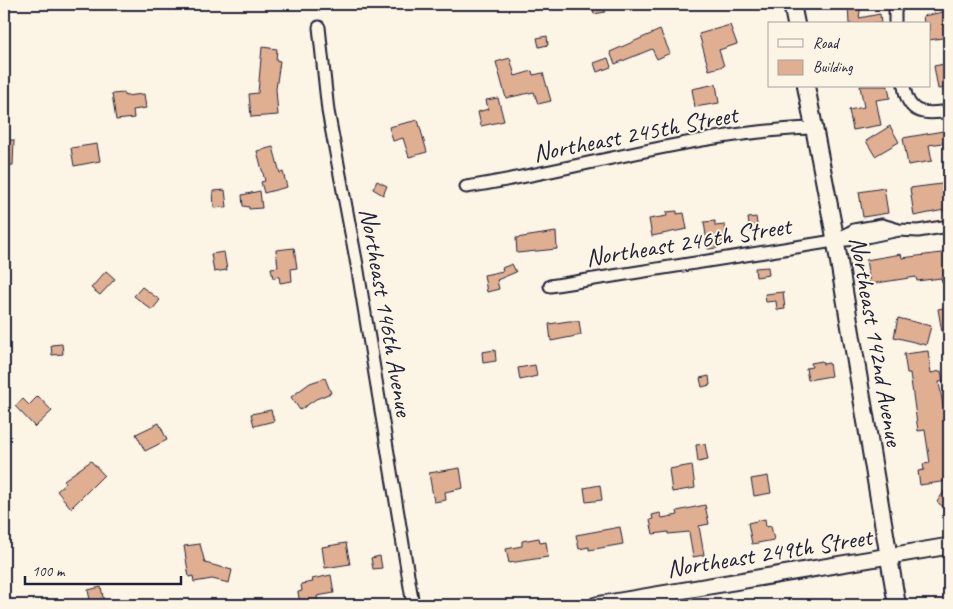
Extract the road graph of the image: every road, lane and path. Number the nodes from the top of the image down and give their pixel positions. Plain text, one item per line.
1 (792, 4) edge
2 (898, 4) edge
3 (796, 22) edge
4 (895, 22) edge
5 (318, 27) dead end
6 (806, 88) edge
7 (904, 88) edge
8 (949, 112) edge
9 (813, 128) junction
10 (466, 187) dead end
11 (949, 226) edge
12 (834, 241) junction
13 (550, 286) dead end
14 (949, 546) edge
15 (889, 556) junction
16 (413, 605) edge
17 (596, 605) edge
18 (897, 605) edge

1 - 3 main road
2 - 4 street
5 - 16 street, Northeast 146th Avenue
6 - 9 main road, Northeast 142nd Avenue
7 - 8 street
9 - 10 street, Northeast 245th Street
9 - 12 main road, Northeast 142nd Avenue
11 - 12 street, Northeast 246th Street
12 - 13 street, Northeast 246th Street
12 - 15 main road, Northeast 142nd Avenue
14 - 15 street, Northeast 249th Street
15 - 17 street, Northeast 249th Street
15 - 18 main road, Northeast 142nd Avenue

